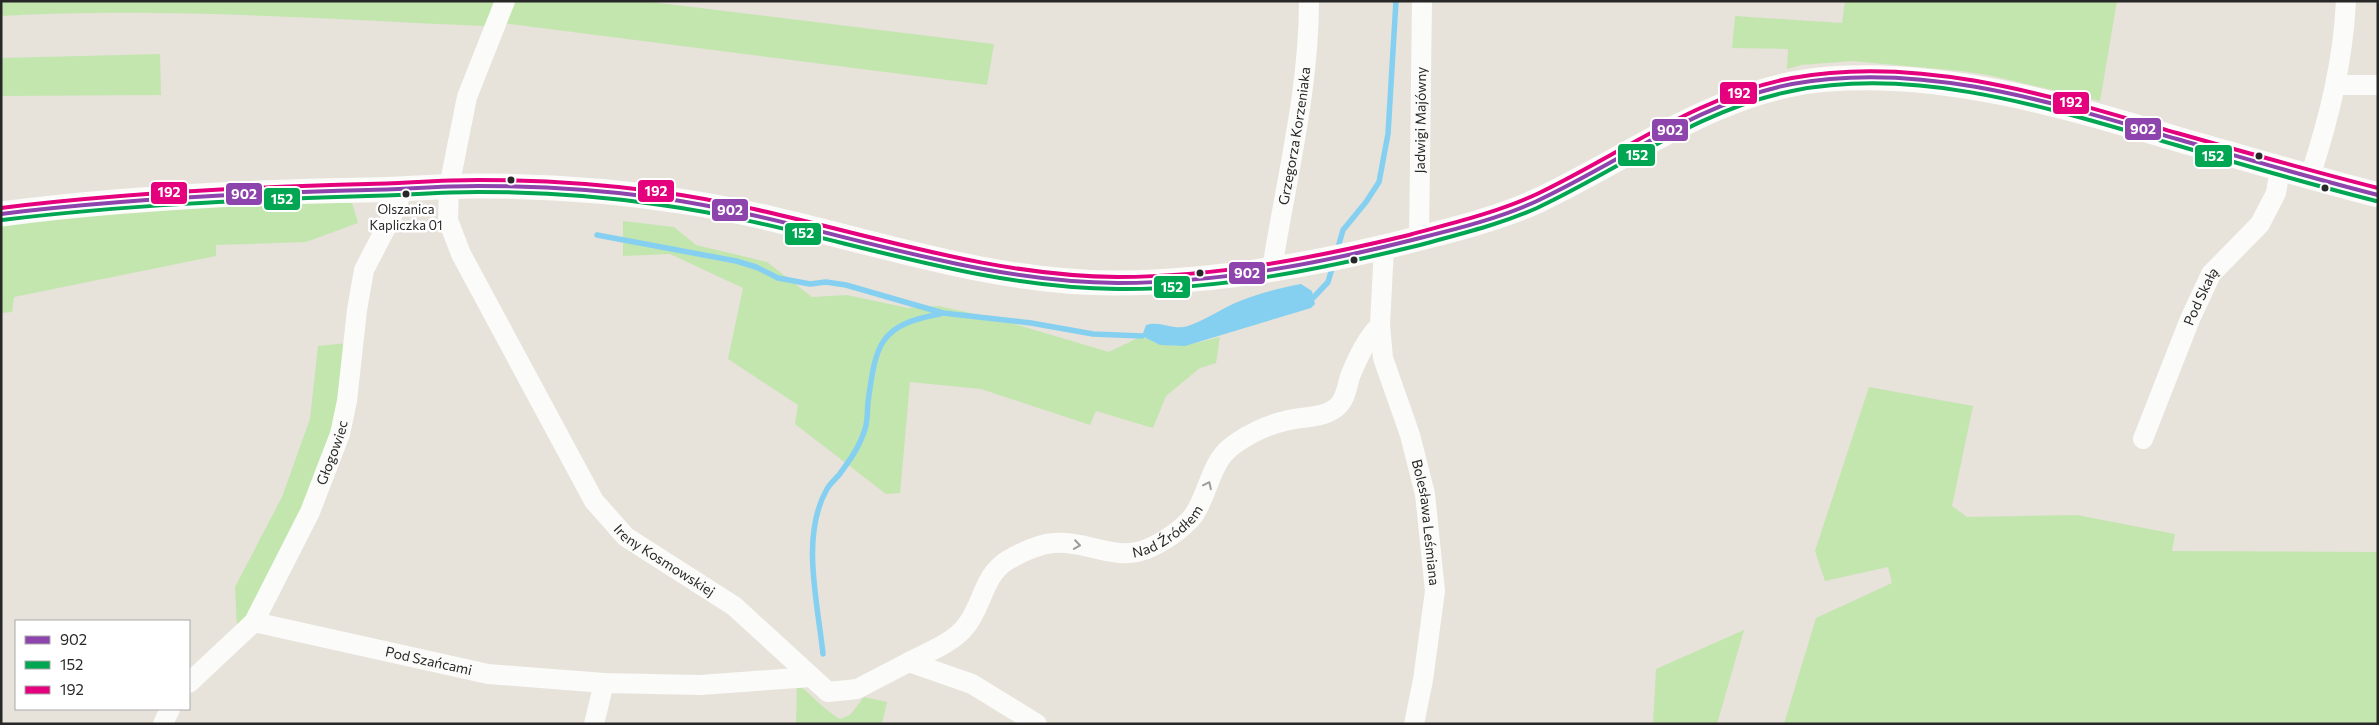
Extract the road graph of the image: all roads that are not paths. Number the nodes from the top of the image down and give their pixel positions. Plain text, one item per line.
1 (504, 1) edge
2 (1309, 1) edge
3 (1422, 1) edge
4 (2346, 1) edge
5 (2337, 84) junction
6 (2378, 85) edge
7 (2280, 169) junction
8 (2310, 177) junction
9 (449, 187) junction
10 (403, 189) junction
11 (2378, 195) edge
12 (1, 214) edge
13 (1419, 239) junction
14 (1384, 248) junction
15 (1272, 269) junction
16 (1380, 325) junction
17 (2143, 439) dead end
18 (254, 622) junction
19 (909, 662) junction
20 (812, 677) junction
21 (190, 682) edge
22 (604, 683) junction
23 (170, 710) edge
24 (163, 724) edge
25 (594, 724) edge
26 (1037, 724) edge
27 (1414, 724) edge

1 - 9 street, Ireny Kosmowskiej
2 - 15 street, Grzegorza Korzeniaka
3 - 13 street, Jadwigi Majówny
4 - 5 street
5 - 6 street
5 - 8 street
7 - 8 street
7 - 13 street
7 - 17 street, Pod Skałą
8 - 11 street
9 - 10 street
9 - 15 street
9 - 20 street, Ireny Kosmowskiej
10 - 12 street
10 - 18 street, Głogowiec
13 - 14 street
14 - 15 street
14 - 16 street, Bolesława Leśmiana
19 -> 16 street, Nad Źródłem
16 - 27 street, Bolesława Leśmiana
18 - 21 street, Głogowiec
18 - 22 street, Pod Szańcami
19 - 20 street, Ireny Kosmowskiej
19 - 26 street
20 - 22 street, Pod Szańcami
22 - 25 street
23 - 24 street

